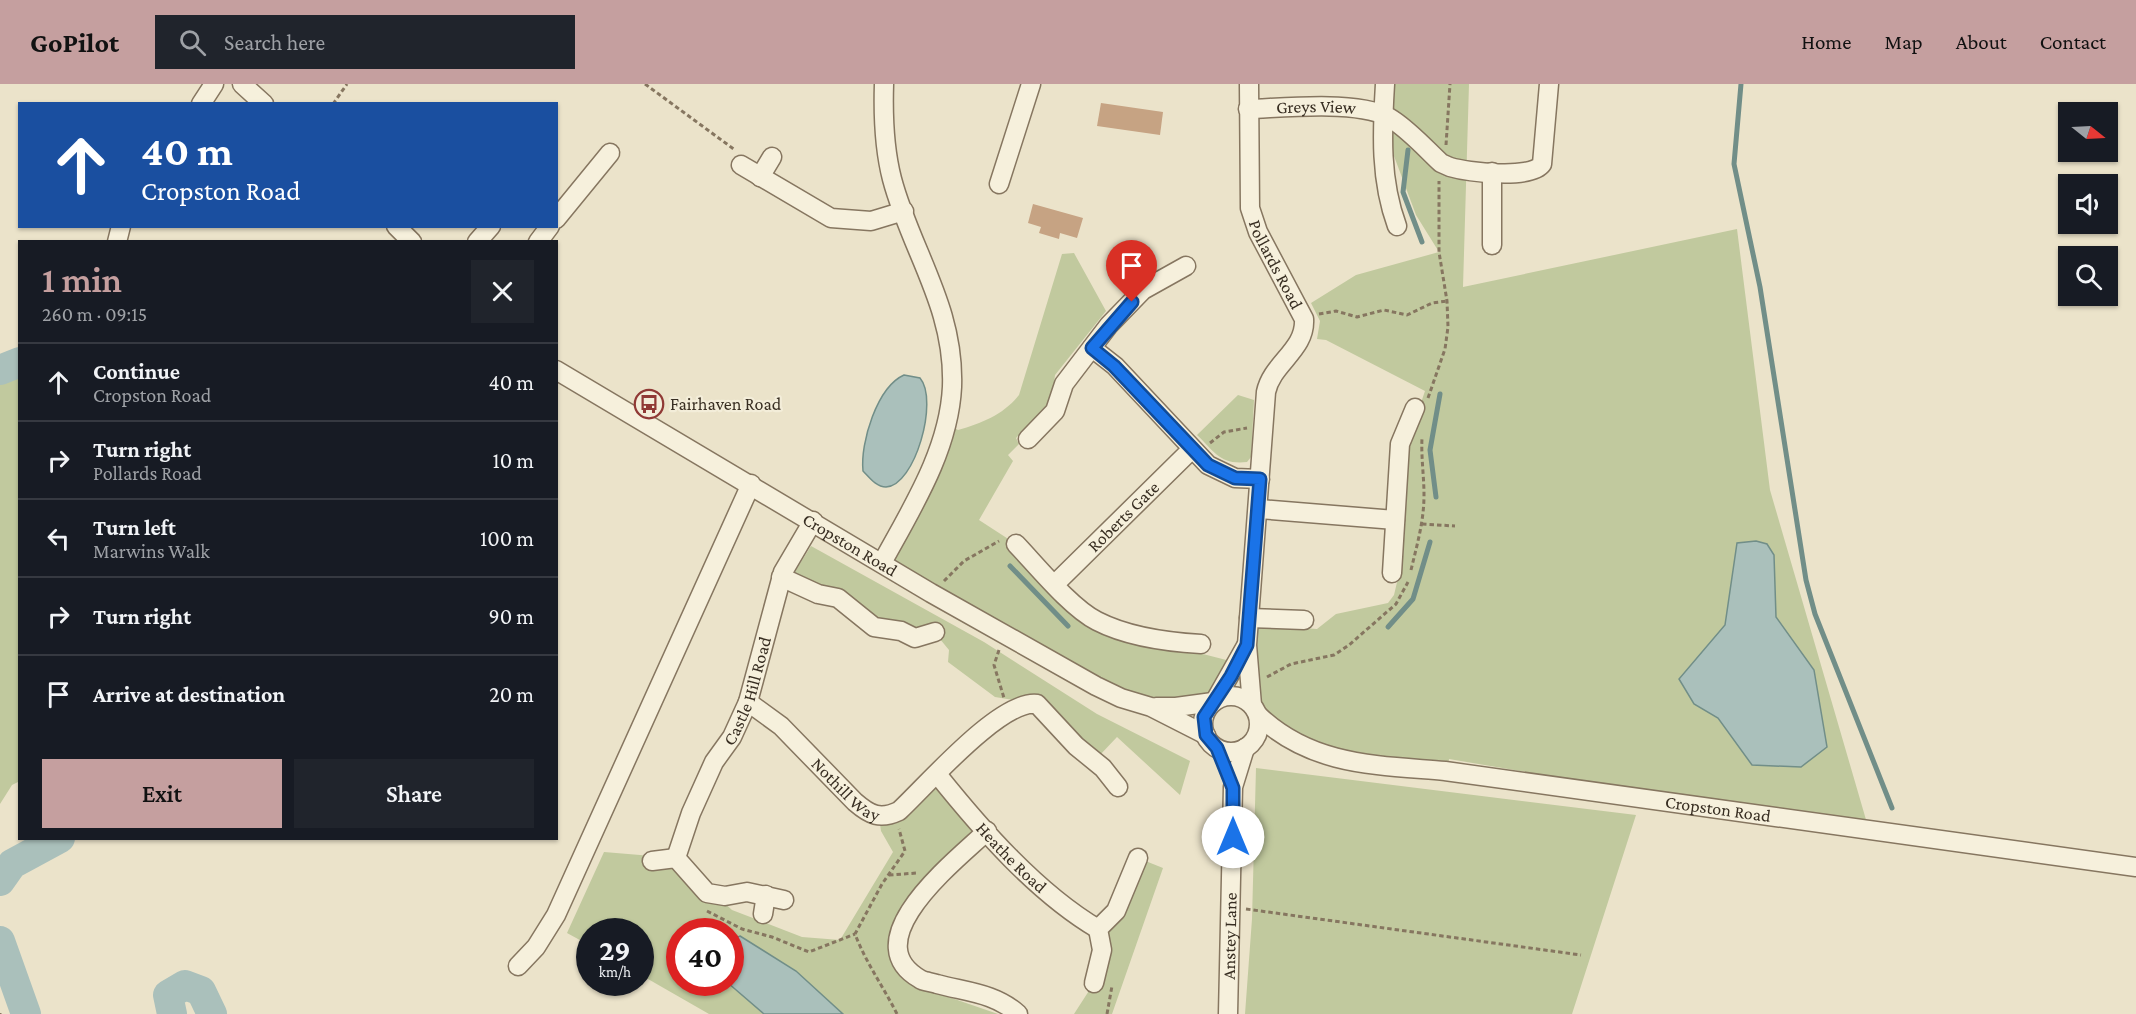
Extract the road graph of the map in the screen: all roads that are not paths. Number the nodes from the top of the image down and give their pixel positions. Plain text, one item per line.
1 (214, 84) edge
2 (242, 84) edge
3 (884, 84) edge
4 (1031, 84) edge
5 (1249, 84) edge
6 (1385, 84) edge
7 (1549, 84) edge
8 (202, 102) edge
9 (262, 102) edge
10 (1248, 108) junction
11 (1383, 114) junction
12 (610, 153) dead end
13 (772, 157) dead end
14 (741, 165) road end
15 (1492, 172) junction
16 (760, 177) junction
17 (999, 184) dead end
18 (904, 211) junction
19 (558, 217) edge
20 (1396, 226) dead end
21 (398, 228) edge
22 (489, 228) edge
23 (410, 240) edge
24 (479, 240) edge
25 (1492, 245) dead end
26 (1186, 266) dead end
27 (1092, 348) junction
28 (558, 371) edge
29 (1415, 408) dead end
30 (1028, 439) dead end
31 (1195, 452) junction
32 (1260, 479) junction
33 (751, 484) junction
34 (1258, 509) junction
35 (1395, 520) junction
36 (813, 521) junction
37 (1016, 544) road end
38 (882, 562) junction
39 (1392, 573) dead end
40 (781, 577) junction
41 (1055, 584) junction
42 (1249, 618) junction
43 (1304, 620) dead end
44 (935, 632) dead end
45 (1200, 644) dead end
46 (1247, 645) junction
47 (1215, 700) junction
48 (748, 702) junction
49 (1151, 707) junction
50 (1255, 710) junction
51 (1211, 742) junction
52 (1249, 745) junction
53 (1302, 748) junction
54 (937, 774) junction
55 (1118, 787) dead end
56 (1233, 788) junction
57 (987, 831) junction
58 (676, 858) junction
59 (1138, 858) dead end
60 (652, 861) dead end
61 (2136, 867) edge
62 (766, 895) junction
63 (784, 900) dead end
64 (763, 914) dead end
65 (1098, 929) junction
66 (518, 966) dead end
67 (1094, 983) dead end
68 (1018, 1014) edge
69 (1228, 1014) edge

1 - 8 street
2 - 9 street
3 - 18 street
4 - 17 street
5 - 10 street, Pollards Road
6 - 11 street
7 - 15 street
10 - 11 street, Greys View
10 - 32 street, Pollards Road
11 - 15 street
11 - 20 street
12 - 19 street
13 - 16 street
14 - 16 street
15 - 25 street
16 - 18 street
18 - 38 street
21 - 23 street
22 - 24 street
26 - 27 street
27 - 30 street
27 - 31 street
28 - 33 street, Cropston Road
29 - 35 street
31 - 32 street
31 - 41 street, Roberts Gate
32 - 34 street, Pollards Road
33 - 36 street, Cropston Road
33 - 66 street
34 - 35 street
34 - 42 street, Pollards Road
35 - 39 street
36 - 38 street, Cropston Road
36 - 40 street, Castle Hill Road
37 - 41 street
38 - 49 street, Cropston Road
40 - 44 street
40 - 48 street, Castle Hill Road
41 - 45 street
42 - 43 street
42 - 46 street, Pollards Road
46 - 47 street, Pollards Road
46 - 50 street, Pollards Road
47 - 49 street, Cropston Road
47 - 50 street, Cropston Road
47 - 51 street
48 - 54 street, Nothill Way
48 - 58 street, Castle Hill Road
49 - 51 street, Cropston Road
50 - 52 street
50 - 53 street, Cropston Road
51 - 52 street, Cropston Road
51 - 56 street, Anstey Lane
52 - 53 street, Cropston Road
52 - 56 street, Anstey Lane
53 - 61 street, Cropston Road
54 - 55 street, Nothill Way
54 - 57 street, Heathe Road
56 - 69 street, Anstey Lane
57 - 65 street, Heathe Road
57 - 68 street
58 - 60 street
58 - 62 street
59 - 65 street
62 - 63 street
62 - 64 street
65 - 67 street

